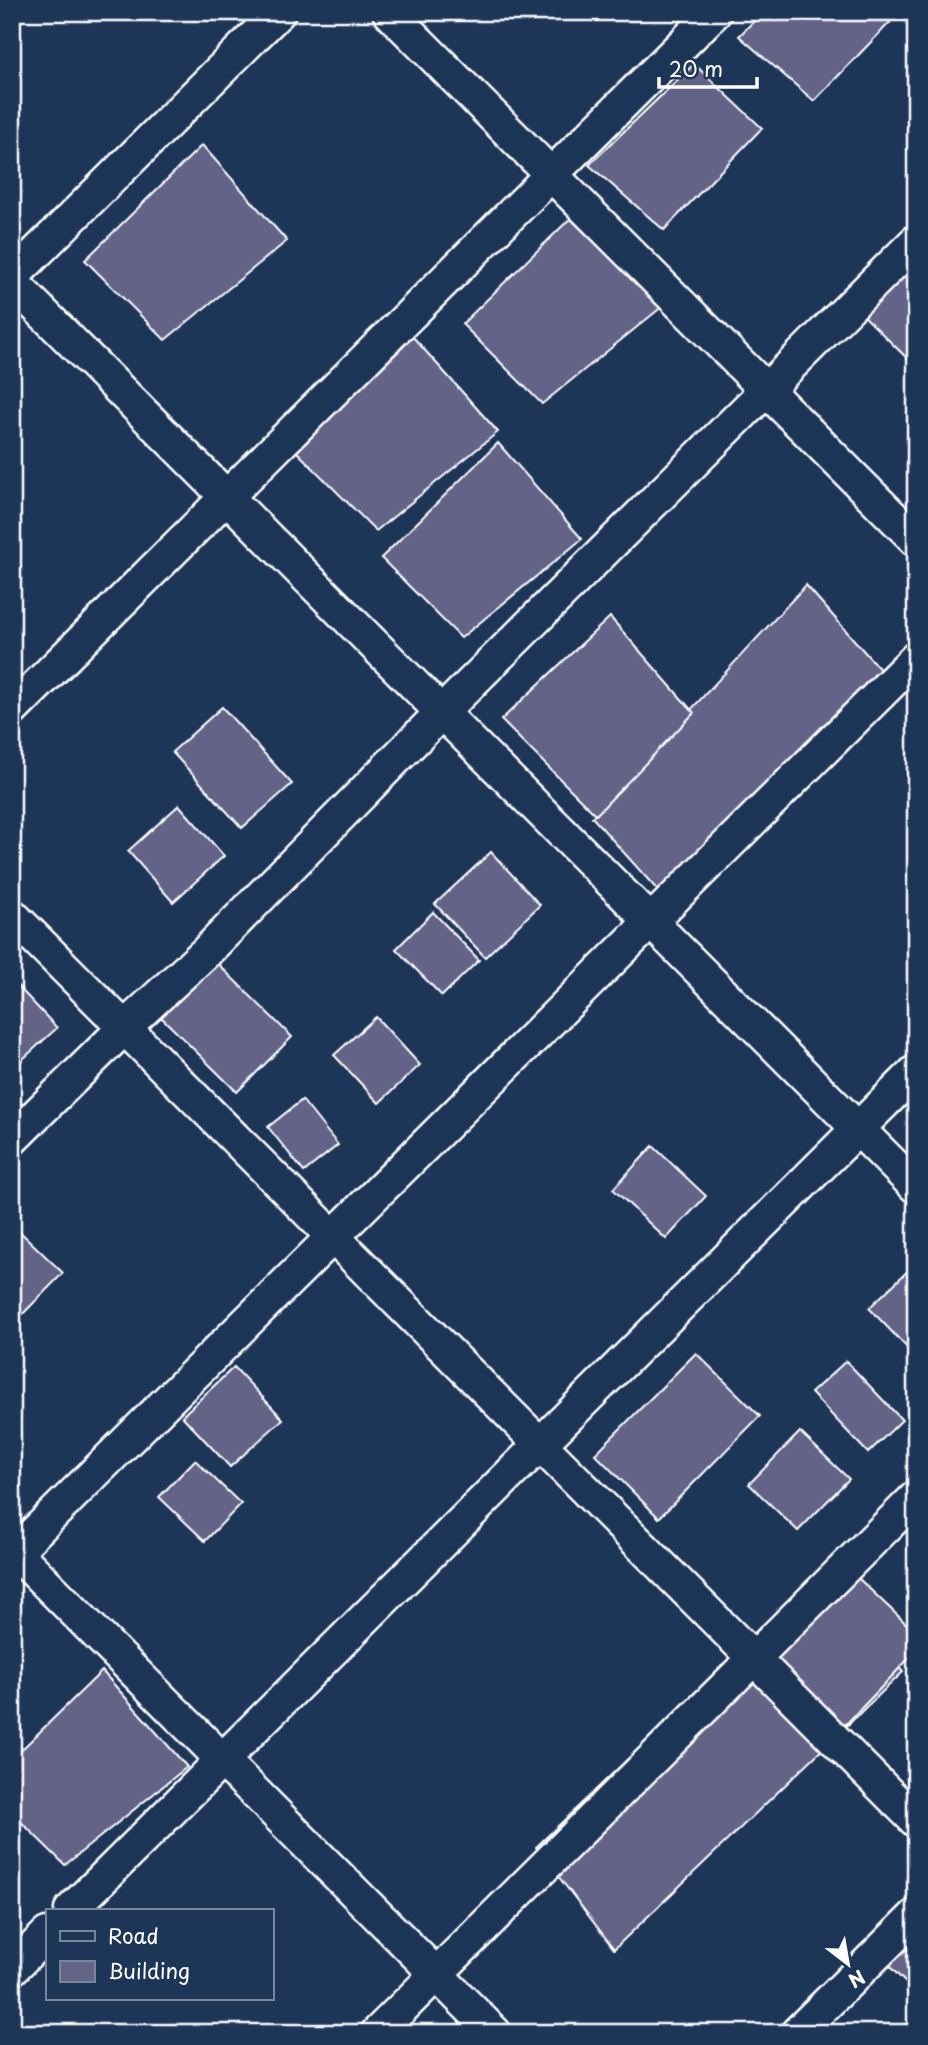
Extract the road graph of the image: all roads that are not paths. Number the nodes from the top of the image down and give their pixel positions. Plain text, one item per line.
1 (279, 12) edge
2 (389, 12) edge
3 (715, 12) edge
4 (551, 175) junction
5 (916, 241) edge
6 (12, 279) edge
7 (766, 390) junction
8 (227, 497) junction
9 (916, 540) edge
10 (916, 657) edge
11 (12, 710) edge
12 (442, 712) junction
13 (12, 915) edge
14 (650, 921) junction
15 (124, 1028) junction
16 (916, 1071) edge
17 (857, 1129) junction
18 (12, 1139) edge
19 (916, 1187) edge
20 (333, 1236) junction
21 (540, 1444) junction
22 (916, 1497) edge
23 (13, 1552) edge
24 (754, 1658) junction
25 (222, 1760) junction
26 (916, 1821) edge
27 (72, 1909) edge
28 (916, 1915) edge
29 (46, 1935) edge
30 (12, 1969) edge
31 (436, 1974) junction
32 (377, 2033) edge
33 (495, 2033) edge
34 (797, 2033) edge

1 - 6 street
2 - 4 street
3 - 4 street
4 - 7 street
4 - 8 street
5 - 7 street
6 - 8 street
7 - 9 street
7 - 12 street
8 - 11 street
8 - 12 street
10 - 14 street
12 - 14 street
12 - 15 street
13 - 15 street
14 - 17 street
14 - 20 street
15 - 18 street
15 - 20 street
16 - 17 street
17 - 19 street
17 - 21 street
20 - 21 street
20 - 23 street
21 - 24 street
21 - 25 street
22 - 24 street
23 - 25 street
24 - 26 street
24 - 31 street
25 - 27 street
25 - 31 street
28 - 34 street
29 - 30 street
31 - 32 street
31 - 33 street

